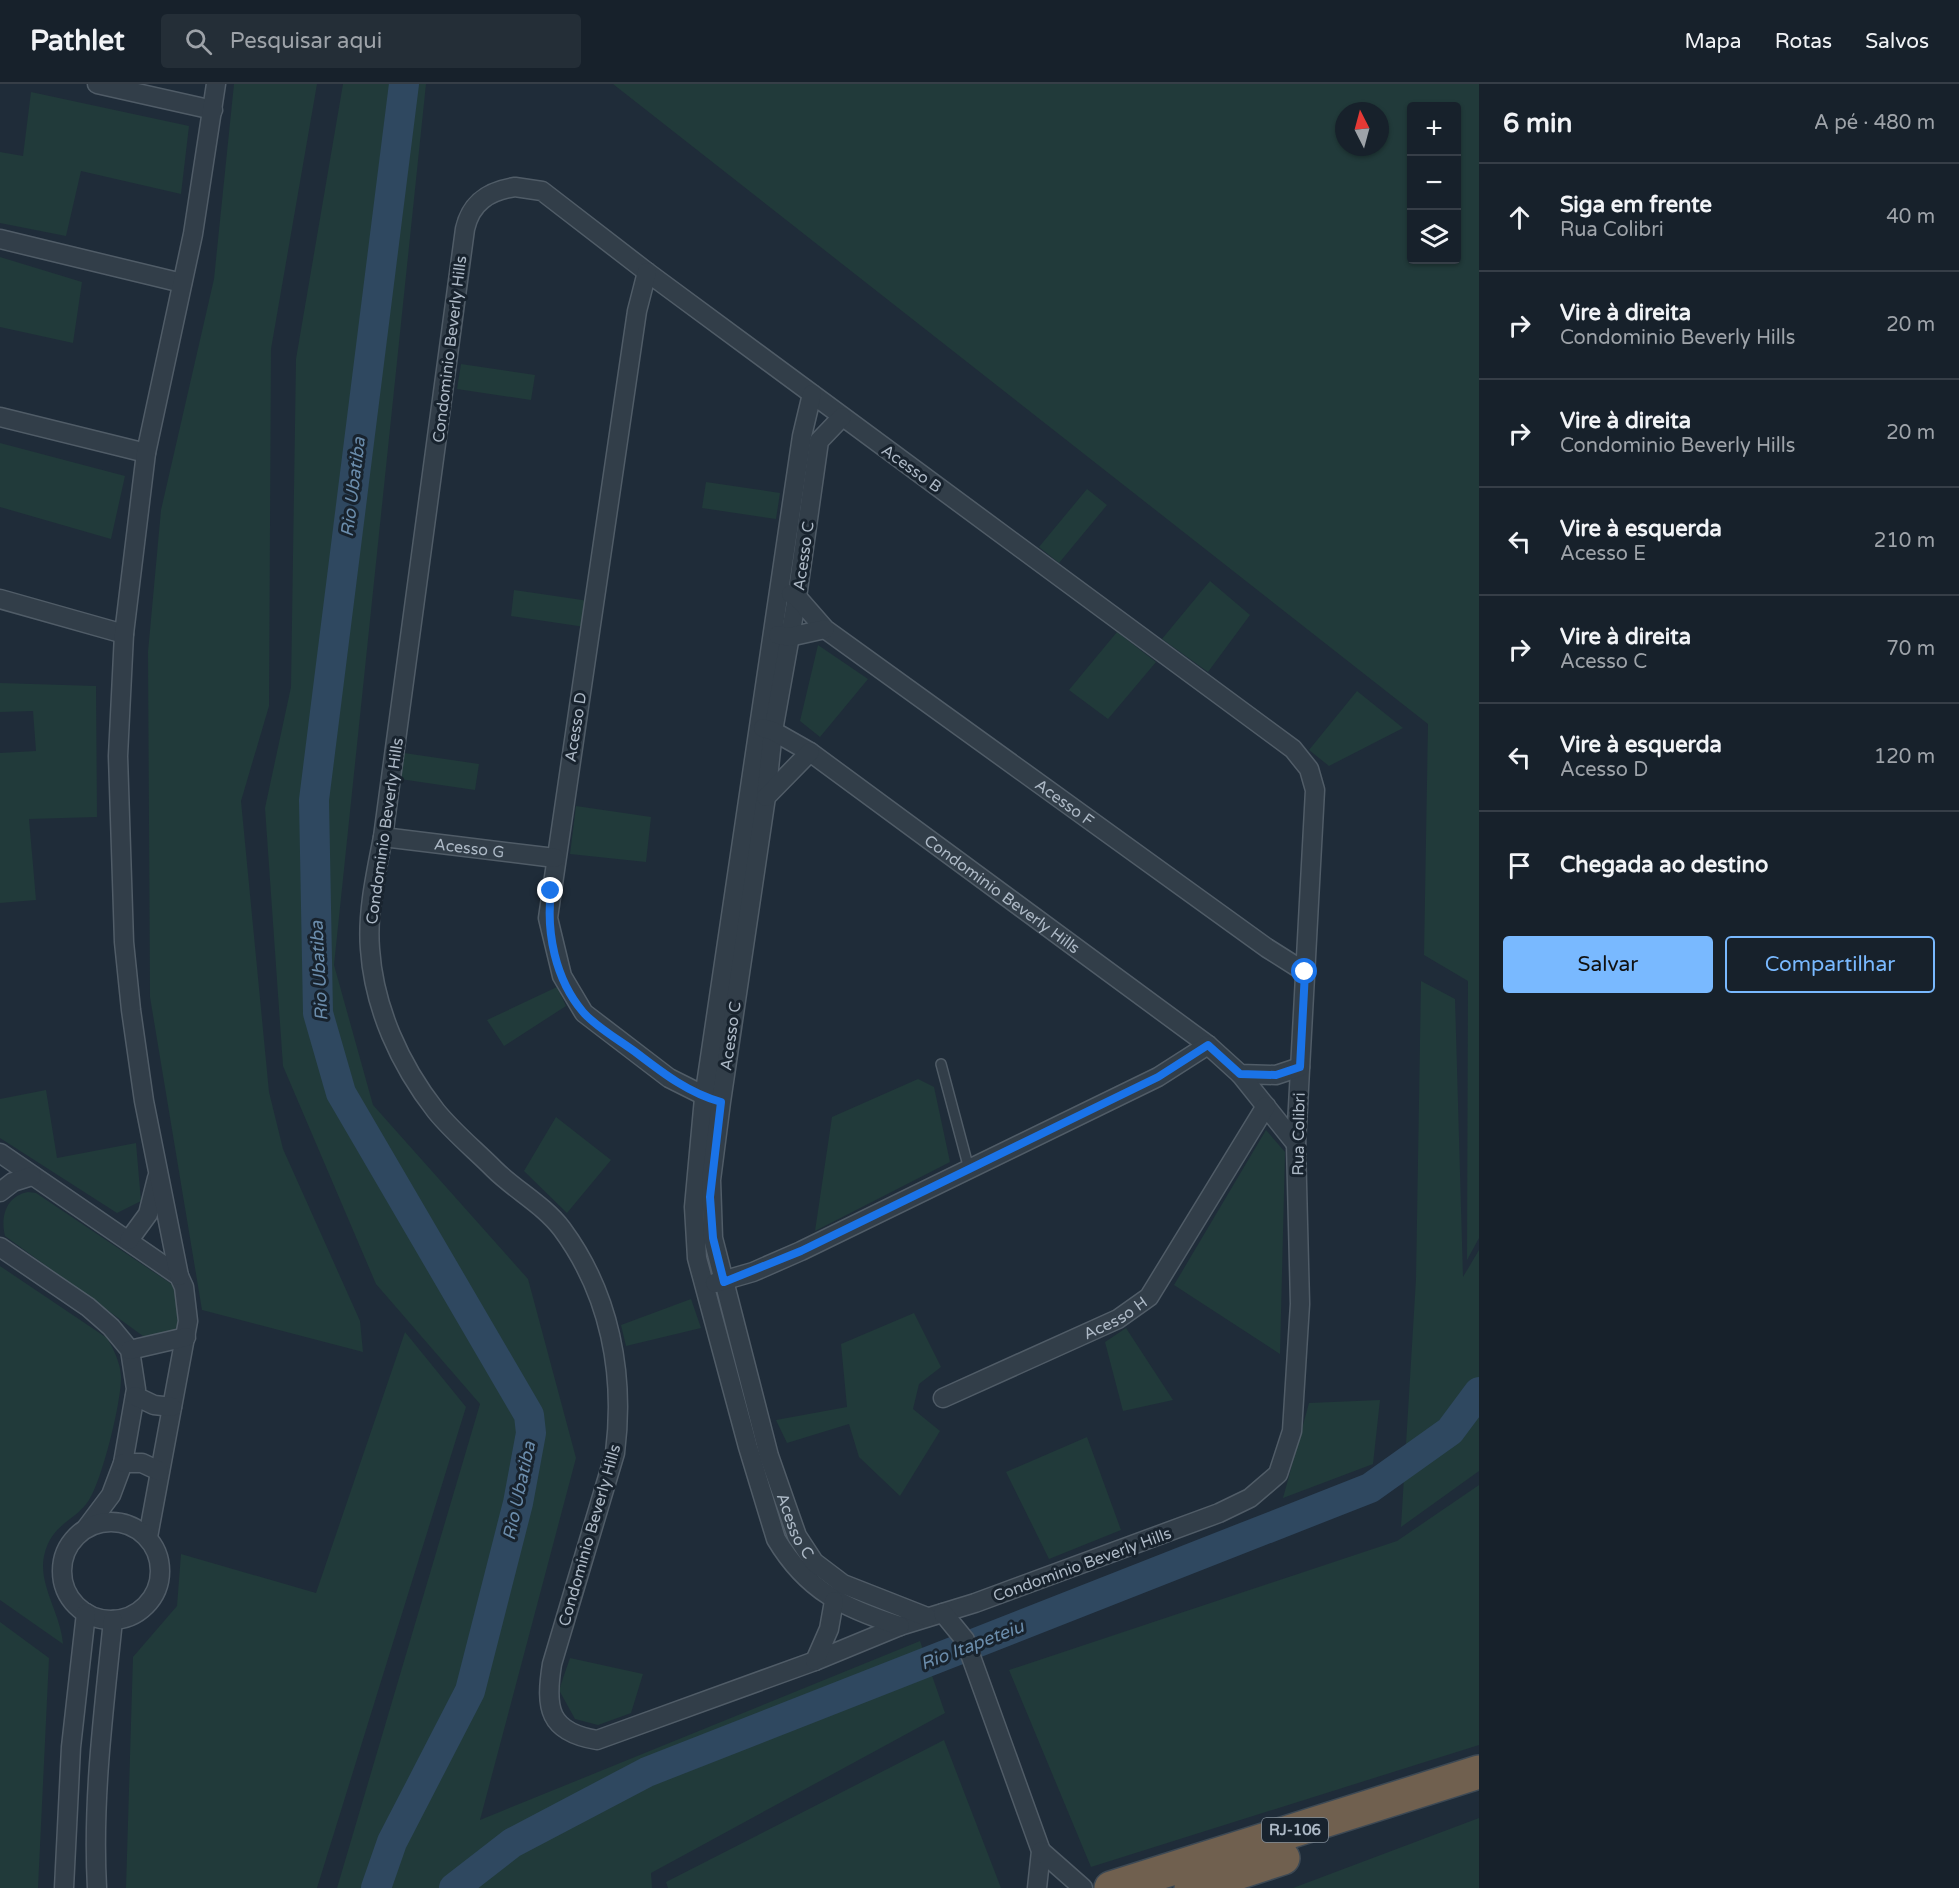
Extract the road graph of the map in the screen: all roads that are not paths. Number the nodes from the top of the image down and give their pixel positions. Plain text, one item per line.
1 (97, 84) edge
2 (216, 84) edge
3 (213, 110) junction
4 (486, 194) joint
5 (0, 238) edge
6 (647, 272) junction
7 (182, 283) junction
8 (812, 394) junction
9 (0, 417) edge
10 (842, 417) junction
11 (810, 439) junction
12 (146, 453) junction
13 (789, 594) junction
14 (0, 599) edge
15 (825, 629) junction
16 (124, 634) junction
17 (781, 635) junction
18 (766, 729) junction
19 (810, 752) junction
20 (1315, 790) joint
21 (766, 797) junction
22 (383, 837) junction
23 (555, 858) junction
24 (1305, 972) junction
25 (1208, 1045) junction
26 (941, 1065) dead end
27 (1300, 1067) junction
28 (1240, 1074) junction
29 (712, 1100) junction
30 (1266, 1106) junction
31 (1296, 1144) junction
32 (0, 1153) edge
33 (969, 1169) junction
34 (159, 1170) junction
35 (32, 1176) junction
36 (0, 1192) edge
37 (129, 1240) junction
38 (0, 1247) edge
39 (179, 1276) junction
40 (724, 1282) junction
41 (704, 1285) junction
42 (186, 1337) junction
43 (130, 1350) junction
44 (135, 1396) junction
45 (943, 1398) dead end
46 (171, 1407) junction
47 (123, 1463) junction
48 (159, 1472) junction
49 (1278, 1474) joint
50 (87, 1527) junction
51 (148, 1537) junction
52 (834, 1601) junction
53 (975, 1603) junction
54 (86, 1613) junction
55 (935, 1615) junction
56 (113, 1620) junction
57 (900, 1626) junction
58 (968, 1648) junction
59 (815, 1661) junction
60 (1479, 1772) edge
61 (1479, 1795) edge
62 (1041, 1851) junction
63 (1246, 1879) edge
64 (64, 1888) edge
65 (97, 1888) edge
66 (1037, 1888) edge
67 (1083, 1888) edge
68 (1111, 1888) edge
69 (1191, 1888) edge

1 - 3 street
2 - 3 street
3 - 7 street
4 - 6 street, Acesso B
4 - 22 street, Condominio Beverly Hills
5 - 7 street
6 - 8 street, Acesso B
6 - 23 street, Acesso D
7 - 12 street
8 - 10 street, Acesso B
8 - 11 street, Acesso C
9 - 12 street
10 - 11 street
10 - 20 street, Acesso B
11 - 13 street, Acesso C
12 - 16 street
13 - 15 street, Acesso F
13 - 17 street, Acesso C
14 - 16 street
15 - 17 street
15 - 24 street, Acesso F
16 - 34 street
17 - 18 street, Acesso C
18 - 19 street, Condominio Beverly Hills
18 - 21 street, Acesso C
18 - 29 street, Acesso C
19 - 21 street
19 - 25 street, Condominio Beverly Hills
20 - 24 street, Rua Colibri
21 - 29 street, Acesso C
22 - 23 street, Acesso G
22 - 59 street, Condominio Beverly Hills
23 - 29 street, Acesso D
24 - 27 street, Rua Colibri
25 - 28 street, Condominio Beverly Hills
25 - 33 street
26 - 33 lane
27 - 28 street
27 - 31 street, Rua Colibri
28 - 30 street, Condominio Beverly Hills
29 - 40 street, Acesso C
29 - 41 street, Acesso C
30 - 31 street, Condominio Beverly Hills
30 - 45 street, Acesso H
31 - 49 street, Rua Colibri
32 - 35 street
33 - 40 street
34 - 37 street
34 - 39 street
35 - 36 street
35 - 37 street
37 - 39 street
38 - 43 street
39 - 42 street
40 - 41 street
40 - 55 street, Acesso C
41 - 52 street, Acesso C
42 - 43 street
42 - 46 street
43 - 44 street
44 - 46 street
44 - 47 street
46 - 48 street
47 - 48 street
47 - 50 street
48 - 51 street
49 - 53 street, Condominio Beverly Hills
50 - 51 street
50 - 54 street
51 - 56 street
52 - 57 street, Acesso C
52 - 59 street
53 - 55 street, Condominio Beverly Hills
53 - 58 street
54 - 56 street
54 - 64 street
55 - 57 street, Condominio Beverly Hills
55 - 58 street
56 - 65 street
57 - 59 street, Condominio Beverly Hills
58 - 62 street
60 - 68 highway, RJ-106
61 - 63 highway, RJ-106
62 - 66 street
62 - 67 street
63 - 69 highway, RJ-106

